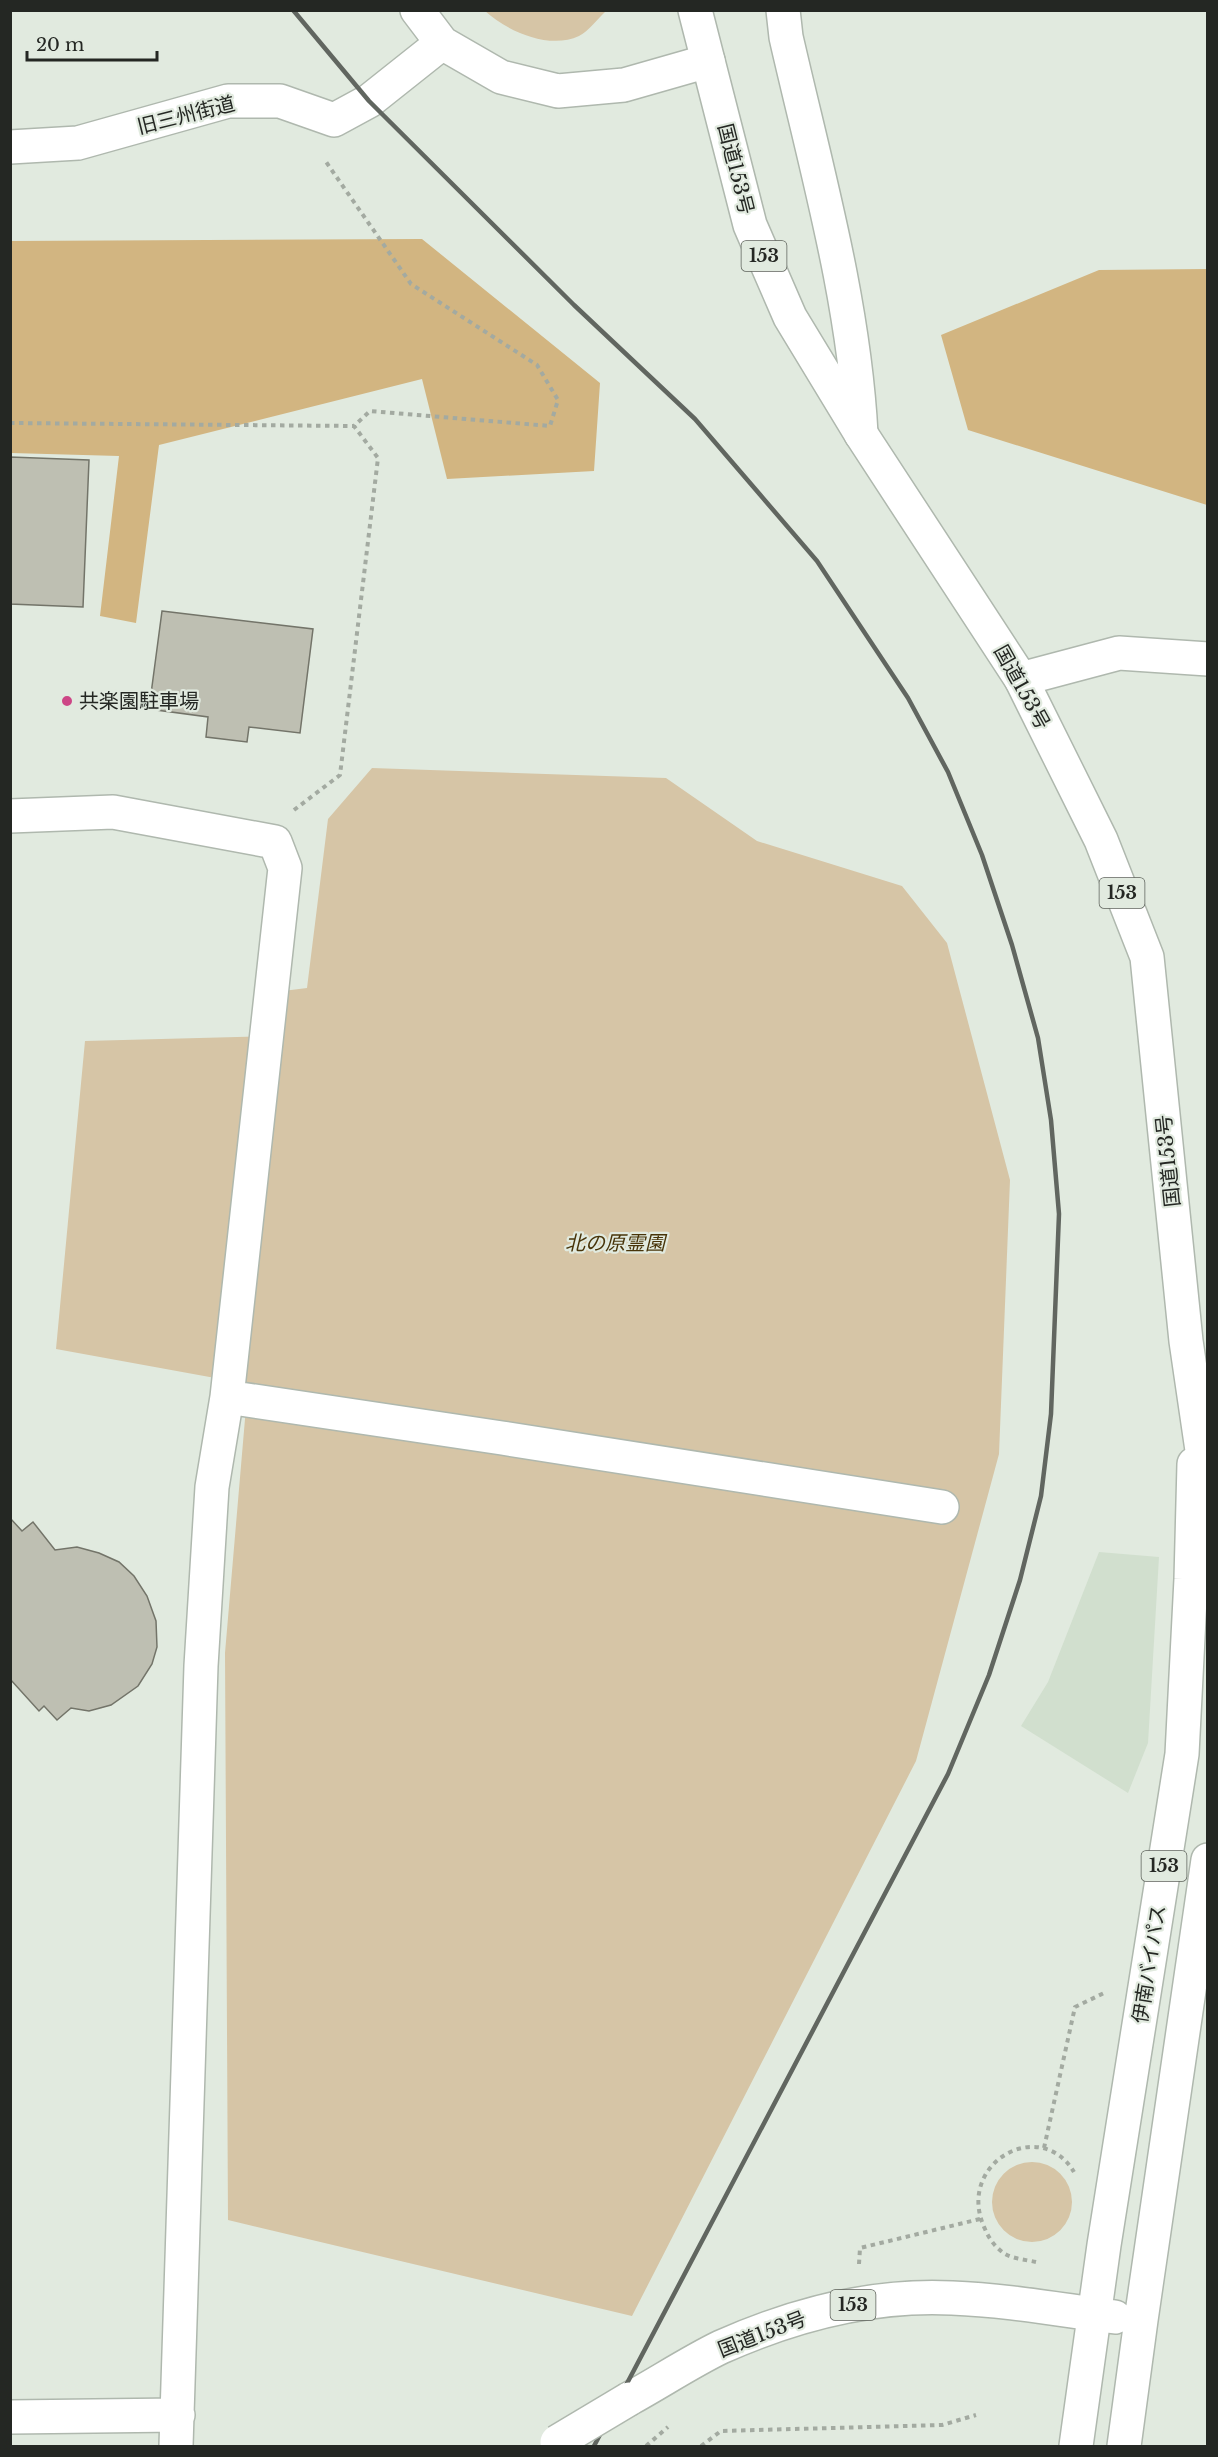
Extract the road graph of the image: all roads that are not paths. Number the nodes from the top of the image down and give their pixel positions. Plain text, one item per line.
1 (417, 10) edge
2 (695, 10) edge
3 (783, 10) edge
4 (442, 43) junction
5 (708, 61) junction
6 (10, 147) edge
7 (861, 434) junction
8 (1208, 658) edge
9 (1021, 679) junction
10 (10, 816) edge
11 (227, 1397) junction
12 (1195, 1414) junction
13 (1208, 1491) edge
14 (942, 1508) dead end
15 (1199, 1580) edge
16 (1208, 1860) edge
17 (1095, 2314) junction
18 (1141, 2320) junction
19 (10, 2418) edge
20 (177, 2431) edge
21 (553, 2444) edge
22 (1076, 2446) edge
23 (1124, 2446) edge

1 - 4 main road
2 - 5 main road, 国道153号 / 153
3 - 7 main road
4 - 5 main road
4 - 6 main road, 旧三州街道
5 - 7 main road, 国道153号 / 153
7 - 9 main road, 国道153号 / 153
8 - 9 main road
9 - 12 main road, 国道153号 / 153
10 - 11 main road
11 - 14 main road
11 - 20 main road
12 - 13 main road, 153
12 - 15 main road, 伊南バイパス / 153
15 - 17 main road, 伊南バイパス / 153
16 - 18 main road, 153
17 - 18 main road, 国道153号 / 153
17 - 21 main road, 国道153号 / 153, bridge
17 - 22 main road, 伊南バイパス / 153
18 - 23 main road, 153
19 - 20 main road

